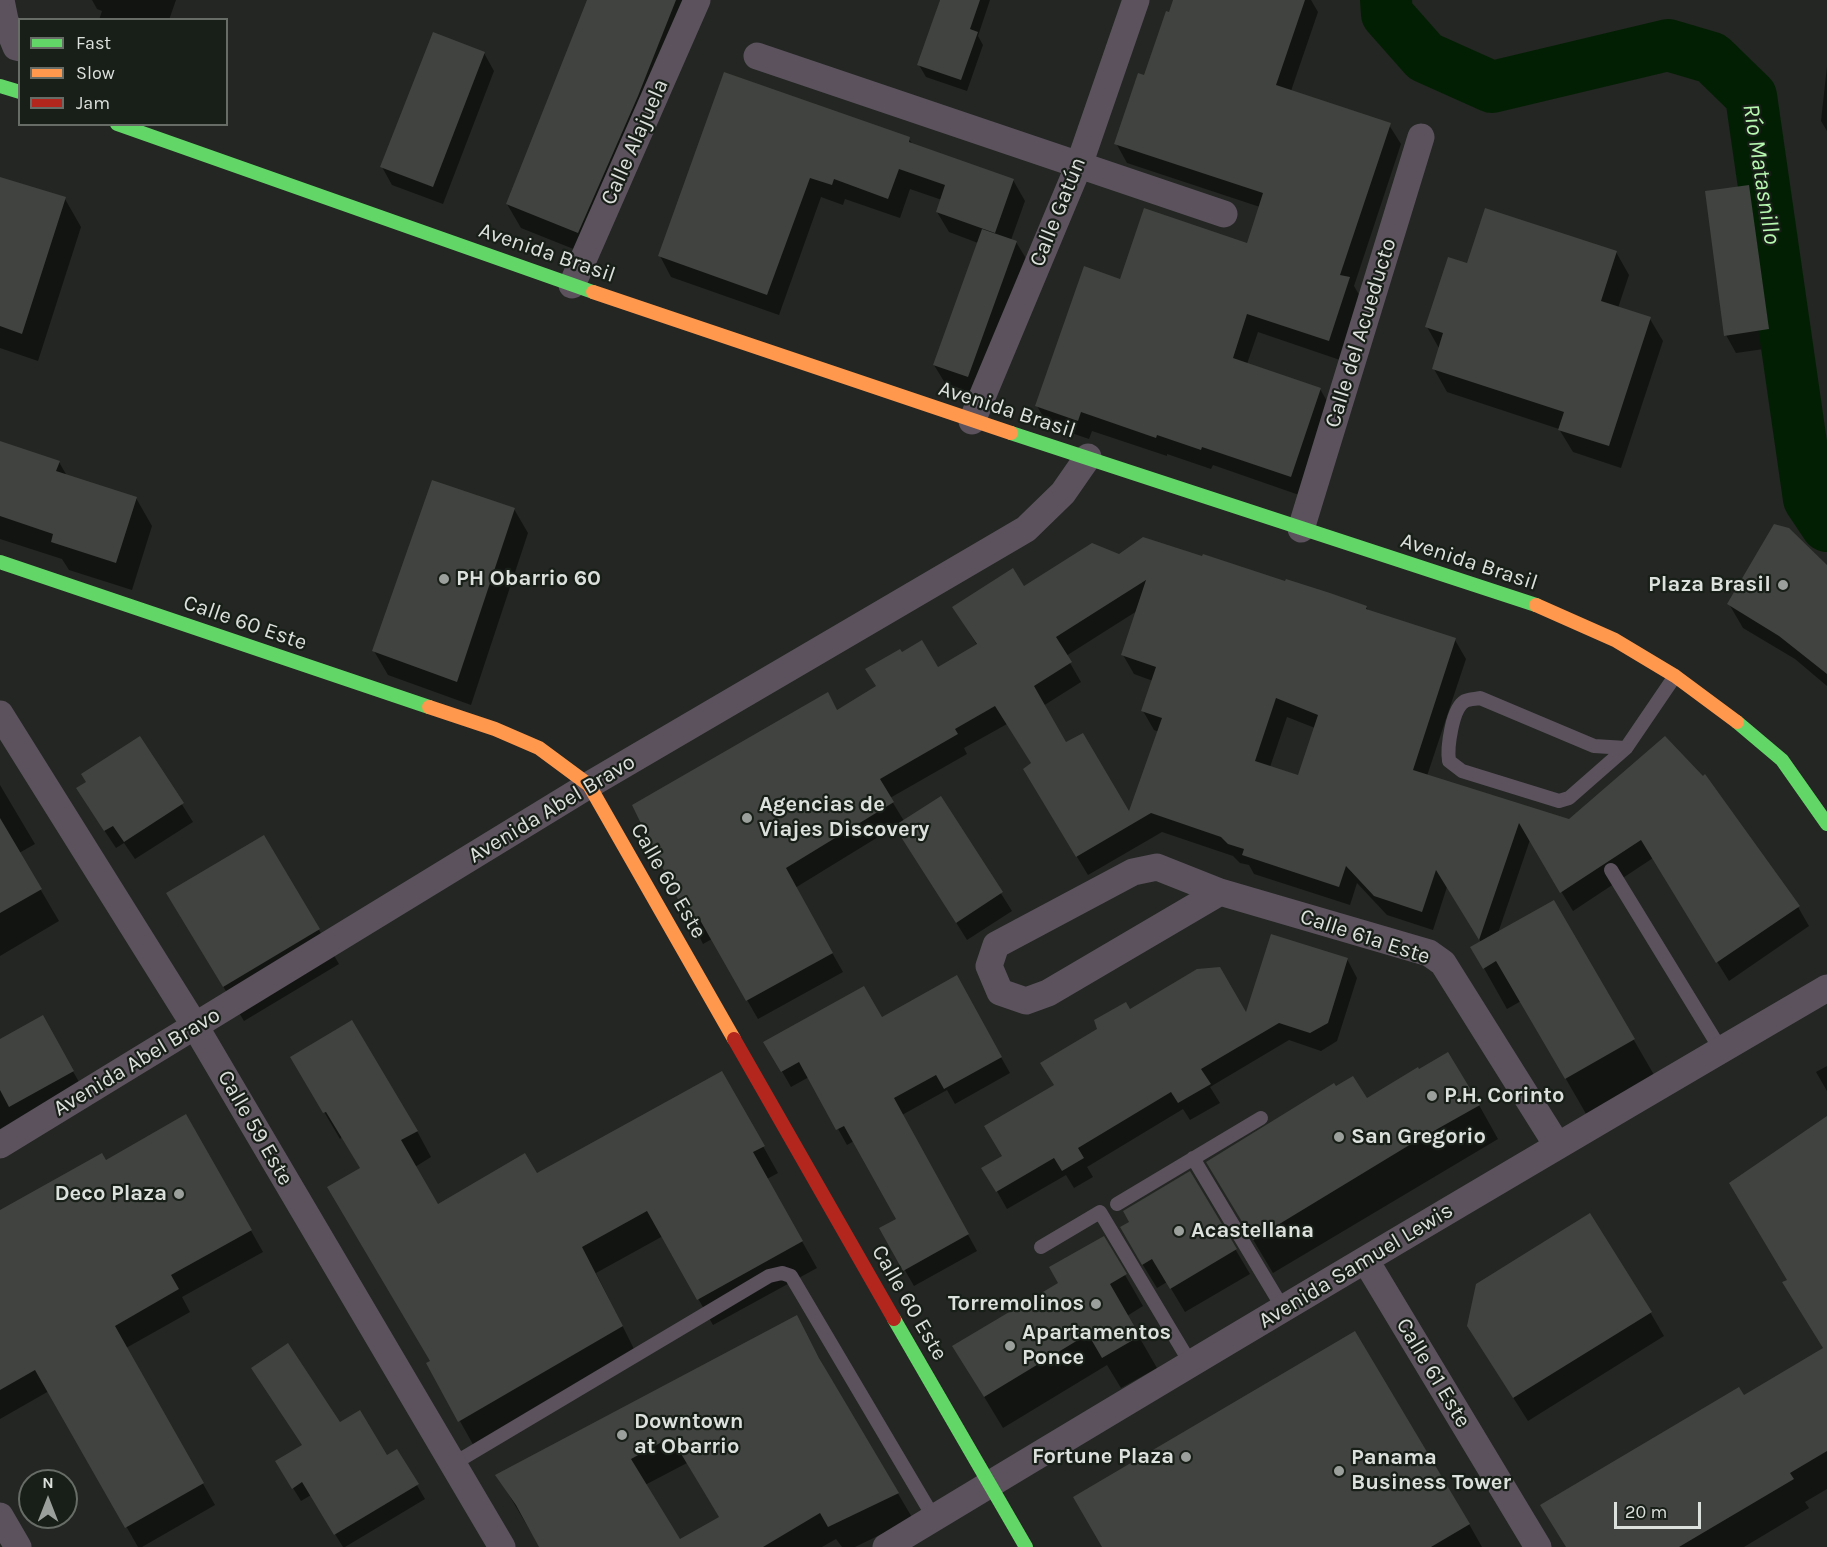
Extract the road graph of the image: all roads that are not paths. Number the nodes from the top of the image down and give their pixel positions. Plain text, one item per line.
1 (1, 0) edge
2 (697, 0) edge
3 (1136, 0) edge
4 (18, 47) edge
5 (757, 56) dead end
6 (0, 86) edge
7 (18, 91) edge
8 (123, 126) edge
9 (1421, 137) dead end
10 (1079, 165) junction
11 (1224, 214) dead end
12 (572, 285) junction
13 (972, 422) junction
14 (1088, 458) junction
15 (1301, 529) junction
16 (0, 562) edge
17 (1675, 676) junction
18 (0, 714) edge
19 (1626, 748) junction
20 (589, 785) junction
21 (1827, 824) edge
22 (1611, 870) dead end
23 (1220, 892) junction
24 (1827, 988) edge
25 (195, 1026) junction
26 (1721, 1050) junction
27 (1261, 1118) dead end
28 (0, 1145) edge
29 (1557, 1145) junction
30 (1193, 1158) junction
31 (1118, 1204) dead end
32 (1041, 1247) dead end
33 (1366, 1261) junction
34 (1284, 1310) junction
35 (1191, 1364) junction
36 (453, 1464) junction
37 (988, 1484) junction
38 (0, 1516) edge
39 (934, 1518) junction
40 (18, 1547) edge
41 (502, 1547) edge
42 (886, 1547) edge
43 (1026, 1547) edge
44 (1538, 1547) edge

1 - 4 street
2 - 12 street, Calle Alajuela
3 - 10 street, Calle Gatún
5 - 10 street
6 - 7 main road
8 - 12 main road, Avenida Brasil
9 - 15 street, Calle del Acueducto
10 - 11 street
10 - 13 street, Calle Gatún
12 - 13 main road, Avenida Brasil
13 - 14 main road, Avenida Brasil
14 - 15 main road, Avenida Brasil
14 - 20 street, Avenida Abel Bravo
15 - 17 main road, Avenida Brasil
16 - 20 main road, Calle 60 Este
17 - 19 lane
17 - 21 main road, Avenida Brasil
18 - 25 street, Calle 59 Este
19 - 19 lane
20 - 25 street, Avenida Abel Bravo
20 - 37 main road, Calle 60 Este
22 - 26 lane
23 - 23 street, Calle 61a Este
23 - 29 street, Calle 61a Este
24 - 26 street, Avenida Samuel Lewis
25 - 28 street, Avenida Abel Bravo
25 - 36 street, Calle 59 Este
26 - 29 street, Avenida Samuel Lewis
27 - 30 lane
29 - 33 street, Avenida Samuel Lewis
30 - 31 lane
30 - 34 lane
32 - 35 lane
33 - 34 street, Avenida Samuel Lewis
33 - 44 street, Calle 61 Este
34 - 35 street, Avenida Samuel Lewis
35 - 37 street, Avenida Samuel Lewis
36 - 39 lane
36 - 41 street, Calle 59 Este
37 - 39 street, Avenida Samuel Lewis
37 - 43 main road, Calle 60 Este
38 - 40 street
39 - 42 street, Avenida Samuel Lewis

